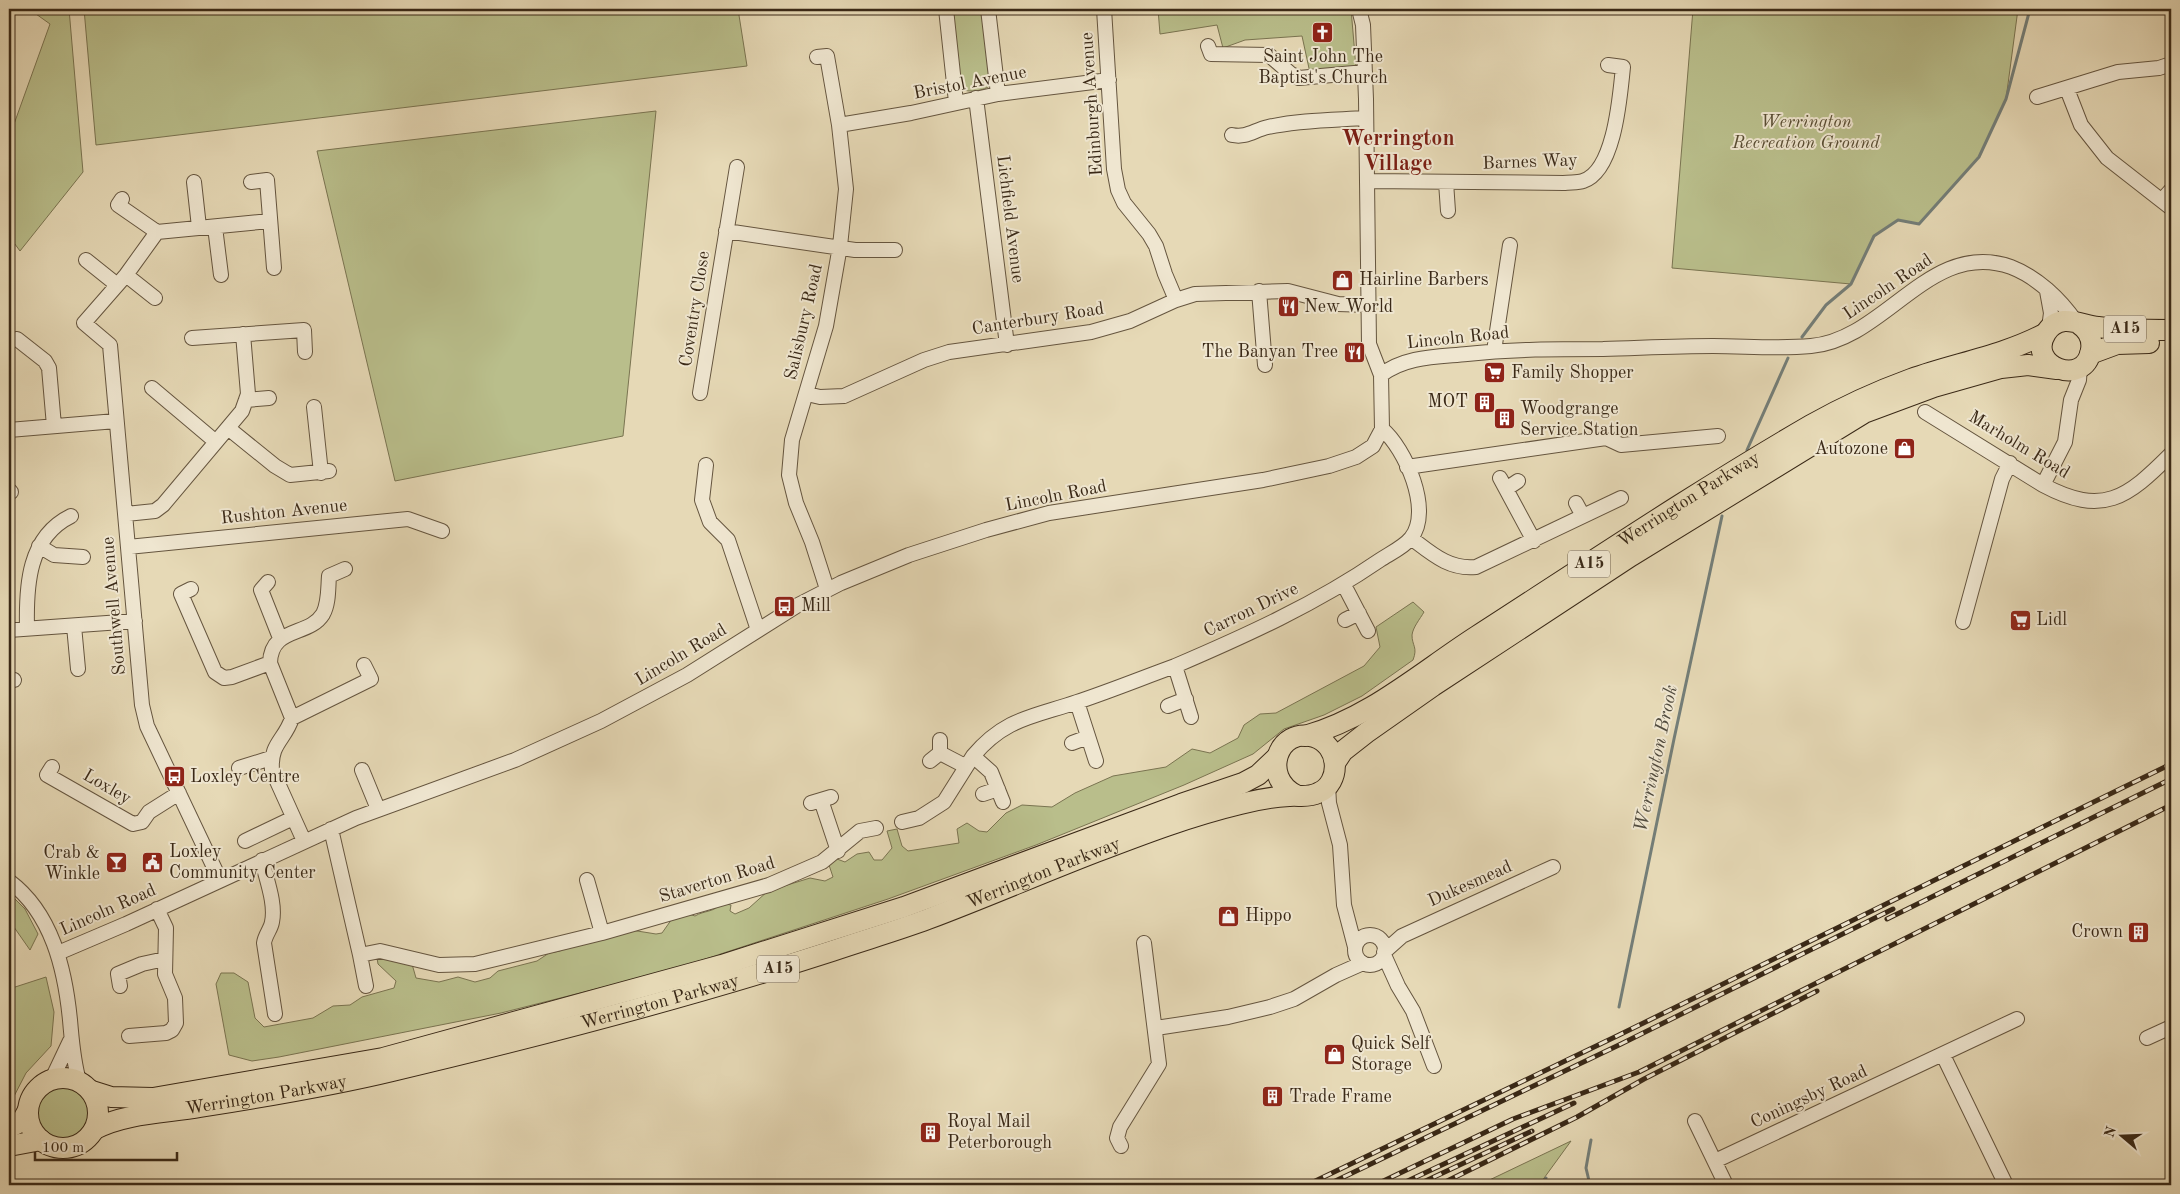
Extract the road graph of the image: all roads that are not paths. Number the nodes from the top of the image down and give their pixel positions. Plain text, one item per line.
1 (946, 9) edge
2 (988, 9) edge
3 (1104, 9) edge
4 (1359, 9) edge
5 (1207, 52) dead end
6 (827, 56) dead end
7 (2171, 64) edge
8 (1608, 65) dead end
9 (1365, 72) junction
10 (1109, 80) junction
11 (2067, 89) junction
12 (998, 94) junction
13 (2037, 97) dead end
14 (976, 98) junction
15 (956, 102) junction
16 (1365, 118) junction
17 (839, 126) junction
18 (1232, 135) dead end
19 (737, 167) dead end
20 (1368, 181) junction
21 (194, 182) dead end
22 (251, 182) dead end
23 (1446, 182) junction
24 (122, 199) dead end
25 (2168, 199) edge
26 (1448, 212) dead end
27 (270, 221) junction
28 (199, 227) junction
29 (215, 228) junction
30 (726, 231) junction
31 (157, 232) junction
32 (1510, 245) dead end
33 (840, 246) junction
34 (895, 248) dead end
35 (86, 260) dead end
36 (274, 268) dead end
37 (221, 275) dead end
38 (121, 279) junction
39 (1259, 291) junction
40 (2047, 291) junction
41 (155, 298) dead end
42 (1176, 300) junction
43 (1368, 305) junction
44 (2078, 323) junction
45 (2171, 330) edge
46 (2046, 331) junction
47 (243, 334) junction
48 (192, 338) dead end
49 (16, 339) dead end
50 (2171, 343) edge
51 (1007, 345) junction
52 (1494, 351) junction
53 (305, 352) dead end
54 (2085, 361) junction
55 (1265, 366) dead end
56 (1979, 366) junction
57 (2059, 369) junction
58 (1957, 372) junction
59 (1381, 375) junction
60 (152, 388) dead end
61 (700, 393) dead end
62 (807, 394) junction
63 (269, 398) dead end
64 (246, 400) junction
65 (2071, 400) junction
66 (314, 407) dead end
67 (1925, 412) dead end
68 (116, 421) junction
69 (54, 426) junction
70 (228, 428) junction
71 (1382, 429) junction
72 (9, 430) edge
73 (1718, 436) dead end
74 (216, 442) junction
75 (2171, 454) edge
76 (2010, 463) junction
77 (706, 464) dead end
78 (1407, 467) junction
79 (1508, 483) dead end
80 (2043, 485) junction
81 (1621, 498) dead end
82 (1576, 503) dead end
83 (126, 514) junction
84 (70, 516) dead end
85 (1583, 516) junction
86 (442, 531) dead end
87 (1411, 538) junction
88 (1534, 541) junction
89 (40, 546) junction
90 (128, 547) junction
91 (83, 556) dead end
92 (345, 569) dead end
93 (268, 582) dead end
94 (1344, 585) junction
95 (191, 589) dead end
96 (828, 589) junction
97 (1359, 613) junction
98 (135, 620) junction
99 (1345, 620) dead end
100 (1963, 622) dead end
101 (74, 626) junction
102 (27, 628) junction
103 (9, 630) edge
104 (758, 630) junction
105 (1368, 631) dead end
106 (280, 638) junction
107 (270, 663) junction
108 (364, 665) dead end
109 (1175, 666) junction
110 (78, 669) dead end
111 (1186, 700) junction
112 (1077, 702) junction
113 (1168, 706) dead end
114 (1191, 716) dead end
115 (292, 718) junction
116 (1305, 736) junction
117 (1088, 737) junction
118 (1072, 743) dead end
119 (937, 751) dead end
120 (1277, 757) junction
121 (271, 758) junction
122 (1096, 760) dead end
123 (969, 761) junction
124 (1335, 763) junction
125 (52, 766) dead end
126 (239, 768) dead end
127 (362, 770) dead end
128 (1328, 786) junction
129 (179, 793) junction
130 (983, 794) dead end
131 (1301, 796) junction
132 (821, 800) dead end
133 (378, 809) junction
134 (293, 818) junction
135 (902, 822) dead end
136 (1335, 824) junction
137 (876, 828) dead end
138 (331, 829) junction
139 (245, 841) dead end
140 (304, 841) junction
141 (838, 851) junction
142 (262, 860) junction
143 (1553, 867) dead end
144 (586, 876) dead end
145 (220, 880) junction
146 (9, 881) edge
147 (1344, 905) junction
148 (157, 909) junction
149 (602, 933) junction
150 (1375, 936) junction
151 (1402, 936) junction
152 (1144, 943) dead end
153 (58, 953) junction
154 (1384, 954) junction
155 (360, 955) junction
156 (1361, 957) junction
157 (165, 959) junction
158 (120, 986) dead end
159 (366, 986) dead end
160 (1398, 986) junction
161 (275, 1014) dead end
162 (2017, 1020) dead end
163 (2171, 1027) edge
164 (1156, 1028) junction
165 (128, 1036) dead end
166 (2147, 1038) dead end
167 (71, 1040) junction
168 (1943, 1055) junction
169 (1434, 1066) dead end
170 (52, 1079) junction
171 (85, 1086) junction
172 (246, 1091) junction
173 (212, 1097) junction
174 (28, 1110) junction
175 (1695, 1121) dead end
176 (9, 1128) edge
177 (95, 1129) junction
178 (41, 1140) junction
179 (9, 1146) edge
180 (1121, 1146) dead end
181 (1715, 1161) junction
182 (2003, 1180) edge
183 (1726, 1185) edge

1 - 15 street
2 - 12 street
3 - 10 street, Edinburgh Avenue
4 - 9 street
5 - 9 street
6 - 17 street, Salisbury Road
7 - 11 street
8 - 23 street, Barnes Way
9 - 16 street
10 - 12 street, Bristol Avenue
10 - 42 street, Edinburgh Avenue
11 - 13 street
11 - 25 street
12 - 14 street, Bristol Avenue
14 - 15 street, Bristol Avenue
14 - 51 street, Lichfield Avenue
15 - 17 street, Bristol Avenue
16 - 18 street
16 - 20 street
17 - 33 street, Salisbury Road
19 - 30 street, Coventry Close
20 - 23 street, Barnes Way
20 - 43 street
21 - 28 street
22 - 27 street
23 - 26 street
24 - 31 street
27 - 29 street
27 - 36 street
28 - 29 street
28 - 31 street
29 - 37 street
30 - 33 street, Coventry Close
30 - 61 street, Coventry Close
31 - 38 street
32 - 52 street
33 - 34 street, Coventry Close
33 - 62 street, Salisbury Road
35 - 38 street
38 - 41 street
38 - 68 street, Southwell Avenue
39 - 42 street, Canterbury Road
39 - 43 street, Canterbury Road
39 - 55 street
40 - 44 street, Lincoln Road
40 - 46 street
40 - 52 street, Lincoln Road
42 - 51 street, Canterbury Road
43 - 59 street
44 - 45 highway, A15
44 - 46 highway, A15
44 - 54 highway, A15
46 - 56 highway, Werrington Parkway / A15
46 - 57 highway
47 - 48 street
47 - 53 street
47 - 64 street
49 - 69 street
50 - 54 highway, A15
51 - 62 street, Canterbury Road
52 - 59 street, Lincoln Road
54 - 57 highway, A15
54 - 65 street
56 - 57 highway, Werrington Parkway / A15
56 - 58 highway, Werrington Parkway / A15
57 - 65 street
58 - 116 highway, Werrington Parkway / A15
58 - 124 highway, Werrington Parkway / A15
59 - 71 street
60 - 74 street
62 - 96 street, Salisbury Road
63 - 64 street
64 - 70 street
65 - 80 street
66 - 70 street
67 - 76 street, Marholm Road
68 - 69 street
68 - 83 street, Southwell Avenue
69 - 72 street
70 - 74 street
71 - 78 street
71 - 96 street, Lincoln Road
73 - 78 street
74 - 83 street
75 - 80 street, Marholm Road
76 - 80 street, Marholm Road
76 - 100 street
77 - 104 street
78 - 87 street
79 - 88 street
81 - 85 street
82 - 85 street
83 - 90 street, Southwell Avenue
84 - 89 street
85 - 88 street
86 - 90 street, Rushton Avenue
87 - 88 street
87 - 94 street, Carron Drive
89 - 91 street
89 - 102 street
90 - 98 street, Southwell Avenue
92 - 106 street
93 - 106 street
94 - 97 street
94 - 109 street, Carron Drive
95 - 107 street
96 - 104 street, Lincoln Road
97 - 99 street
97 - 105 street
98 - 101 street
98 - 129 street, Southwell Avenue
101 - 102 street
101 - 110 street
102 - 103 street
104 - 133 street, Lincoln Road
106 - 107 street
107 - 115 street
108 - 115 street
109 - 111 street
109 - 112 street, Carron Drive
111 - 113 street
111 - 114 street
112 - 117 street
112 - 123 street, Carron Drive
115 - 121 street
116 - 120 highway, A15
116 - 124 highway
117 - 118 street
117 - 122 street
119 - 123 street
120 - 131 highway
120 - 172 highway, Werrington Parkway / A15
121 - 126 street
121 - 134 street
123 - 130 street
123 - 135 street, Carron Drive
124 - 128 highway, A15
125 - 129 street, Loxley
127 - 133 street
128 - 131 highway, A15
128 - 136 street
129 - 145 street, Southwell Avenue
131 - 136 street
131 - 172 highway, Werrington Parkway / A15
132 - 141 street
133 - 138 street, Lincoln Road
134 - 139 street
134 - 140 street
136 - 147 street
137 - 141 street, Staverton Road
138 - 140 street, Lincoln Road
138 - 155 street
140 - 142 street, Lincoln Road
141 - 149 street, Staverton Road
142 - 145 street, Lincoln Road
142 - 161 street
143 - 151 street, Dukesmead
144 - 149 street
145 - 148 street, Lincoln Road
146 - 153 street
147 - 150 street
147 - 156 street
148 - 153 street, Lincoln Road
148 - 157 street
149 - 155 street, Staverton Road
150 - 151 street, Dukesmead
150 - 154 street
150 - 156 street
151 - 154 street, Dukesmead
152 - 164 street
153 - 167 street
154 - 156 street
154 - 160 street
155 - 159 street
156 - 160 street
156 - 164 street
157 - 158 street
157 - 165 street
160 - 169 street
162 - 168 street, Coningsby Road
163 - 166 street
164 - 180 street
167 - 170 street
167 - 171 street
168 - 181 street, Coningsby Road
168 - 182 street
170 - 171 highway
170 - 174 highway
171 - 173 highway, Werrington Parkway / A15
171 - 177 highway
172 - 173 highway, Werrington Parkway / A15
173 - 177 highway, Werrington Parkway / A15
174 - 176 highway
174 - 178 highway
175 - 181 street
177 - 178 highway
178 - 179 highway
181 - 183 street

